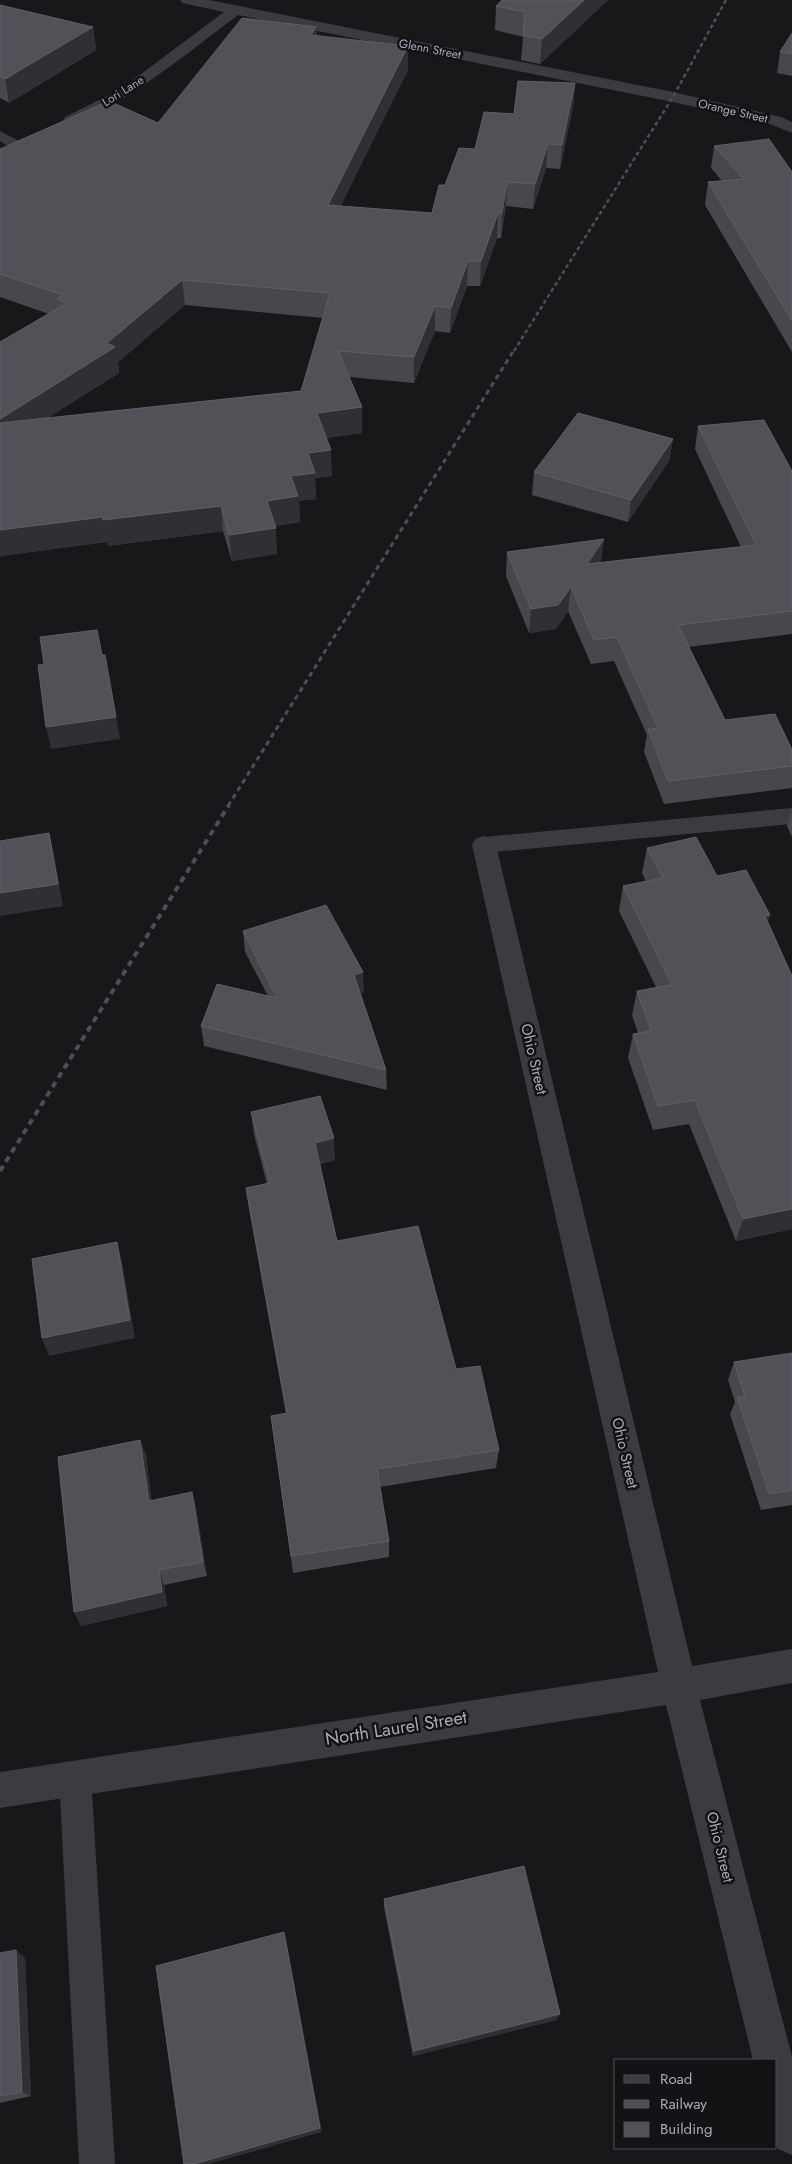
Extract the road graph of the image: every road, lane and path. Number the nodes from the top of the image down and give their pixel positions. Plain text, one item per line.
1 (187, 0) edge
2 (235, 10) junction
3 (673, 97) joint
4 (792, 110) edge
5 (775, 120) junction
6 (792, 128) edge
7 (53, 129) edge
8 (0, 136) edge
9 (36, 137) edge
10 (18, 146) junction
11 (0, 154) edge
12 (792, 816) edge
13 (484, 845) joint
14 (792, 1666) edge
15 (679, 1686) junction
16 (75, 1777) junction
17 (0, 1790) edge
18 (773, 2059) edge
19 (777, 2074) edge
20 (792, 2135) edge
21 (98, 2164) edge

1 - 2 street, Glenn Street
2 - 3 street, Glenn Street
2 - 7 street, Lori Lane
3 - 5 street, Orange Street
4 - 5 street
5 - 6 street, Orange Street
8 - 10 lane
9 - 10 street
10 - 11 street
12 - 13 lane
13 - 15 street, Ohio Street
14 - 15 street, North Laurel Street
15 - 16 street, North Laurel Street
15 - 18 street, Ohio Street
16 - 17 street, North Laurel Street
16 - 21 lane
19 - 20 street

